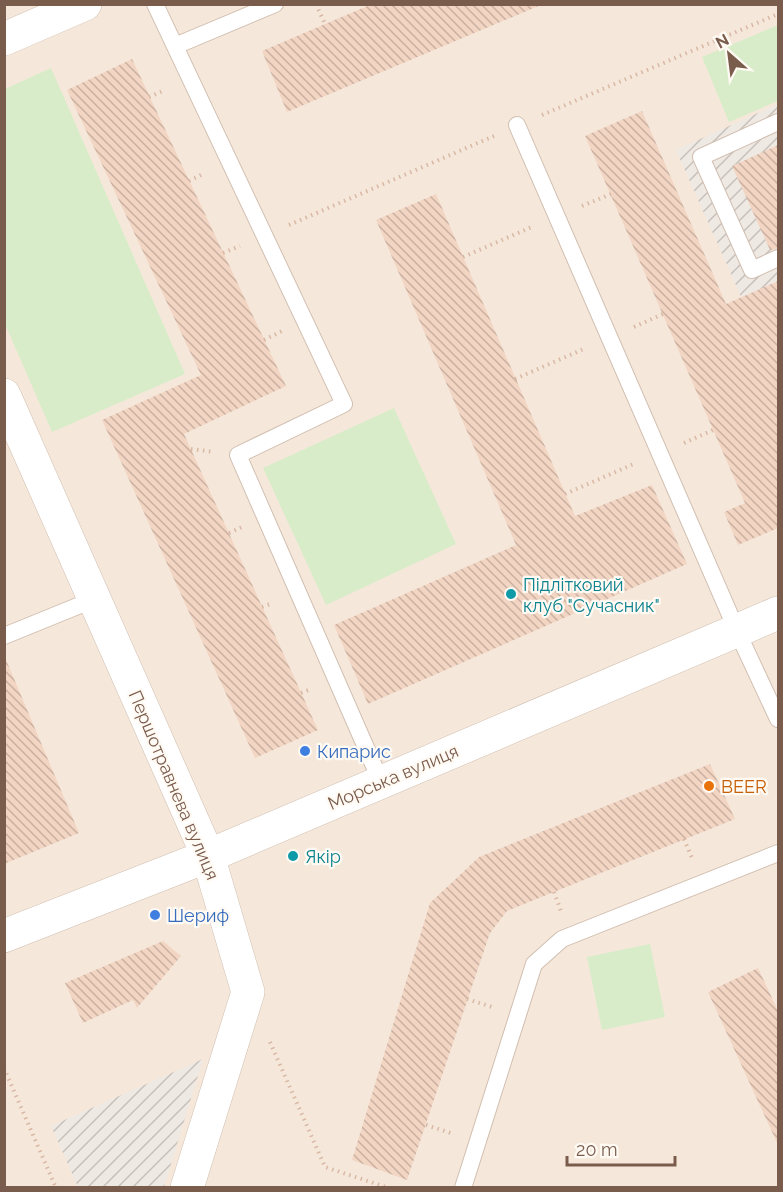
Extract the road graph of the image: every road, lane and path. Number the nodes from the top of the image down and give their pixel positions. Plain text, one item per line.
1 (86, 4) edge
2 (155, 4) edge
3 (275, 4) edge
4 (316, 4) edge
5 (325, 24) dead end
6 (4, 39) edge
7 (175, 46) junction
8 (778, 122) edge
9 (517, 125) dead end
10 (778, 258) edge
11 (4, 395) edge
12 (94, 599) junction
13 (778, 613) edge
14 (737, 631) junction
15 (4, 636) edge
16 (778, 719) edge
17 (381, 782) junction
18 (778, 853) edge
19 (208, 856) junction
20 (4, 936) edge
21 (248, 992) junction
22 (4, 1068) edge
23 (56, 1188) edge
24 (187, 1188) edge
25 (389, 1188) edge
26 (463, 1188) edge

1 - 6 street
2 - 7 lane
3 - 7 lane
4 - 5 path
7 - 17 lane
8 - 10 lane
9 - 14 lane
11 - 12 street, Першотравнева вулиця
12 - 15 lane
12 - 19 street, Першотравнева вулиця
13 - 14 street, Морська вулиця
14 - 16 lane
14 - 17 street, Морська вулиця
17 - 19 street, Морська вулиця
18 - 26 lane
19 - 20 street, Морська вулиця
19 - 21 street, Першотравнева вулиця
21 - 24 street
21 - 25 path
22 - 23 path

